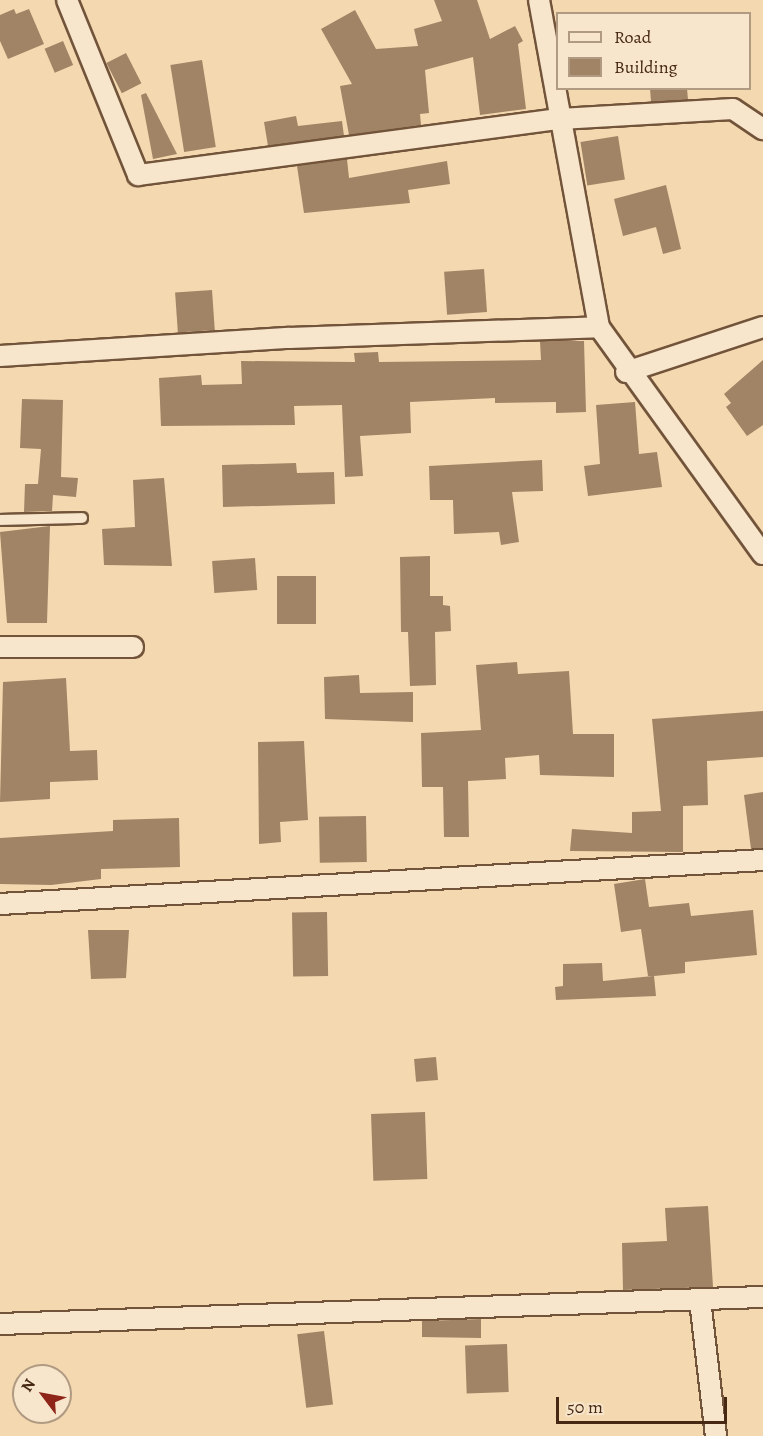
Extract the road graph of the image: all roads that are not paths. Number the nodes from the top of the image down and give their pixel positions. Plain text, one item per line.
1 (67, 0) edge
2 (539, 0) edge
3 (560, 119) junction
4 (763, 129) edge
5 (598, 327) junction
6 (763, 327) edge
7 (0, 356) edge
8 (626, 372) junction
9 (82, 518) dead end
10 (0, 520) edge
11 (763, 554) edge
12 (0, 647) edge
13 (133, 647) dead end
14 (763, 860) edge
15 (0, 904) edge
16 (763, 1297) edge
17 (700, 1300) junction
18 (0, 1324) edge
19 (716, 1436) edge

1 - 3 street
2 - 3 street
3 - 4 street
3 - 5 street
5 - 7 street
5 - 8 street
6 - 8 street
8 - 11 street
9 - 10 lane
12 - 13 street
14 - 15 street
16 - 17 street
17 - 18 street
17 - 19 street

